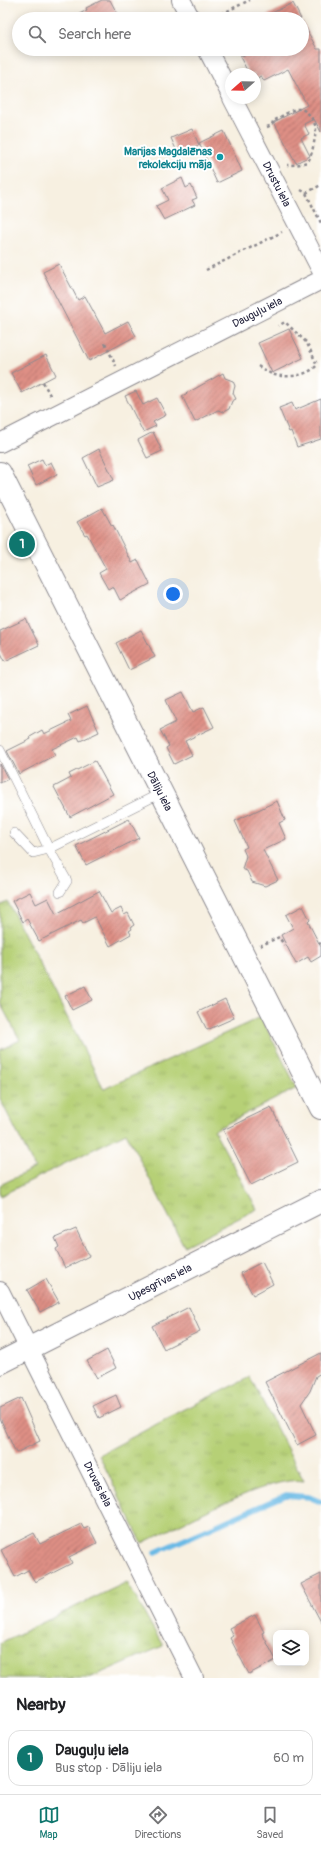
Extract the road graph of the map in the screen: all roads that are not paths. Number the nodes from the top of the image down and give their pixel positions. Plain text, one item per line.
1 (181, 0) edge
2 (187, 12) edge
3 (211, 56) edge
4 (225, 84) edge
5 (235, 104) edge
6 (321, 270) edge
7 (321, 280) edge
8 (0, 443) edge
9 (0, 474) edge
10 (0, 750) edge
11 (161, 793) junction
12 (14, 833) dead end
13 (49, 849) junction
14 (60, 892) dead end
15 (321, 1108) edge
16 (321, 1201) edge
17 (0, 1291) edge
18 (29, 1348) junction
19 (0, 1362) edge
20 (194, 1678) edge

1 - 2 street
3 - 4 street
5 - 6 street, Drustu iela
7 - 8 street, Dauguļu iela
9 - 11 street, Dāliju iela
10 - 13 lane
11 - 13 lane
11 - 15 street, Dāliju iela
12 - 13 lane
13 - 14 lane
16 - 18 street, Upesgrīvas iela
17 - 18 street, Druvas iela
18 - 19 street, Upesgrīvas iela
18 - 20 street, Druvas iela

